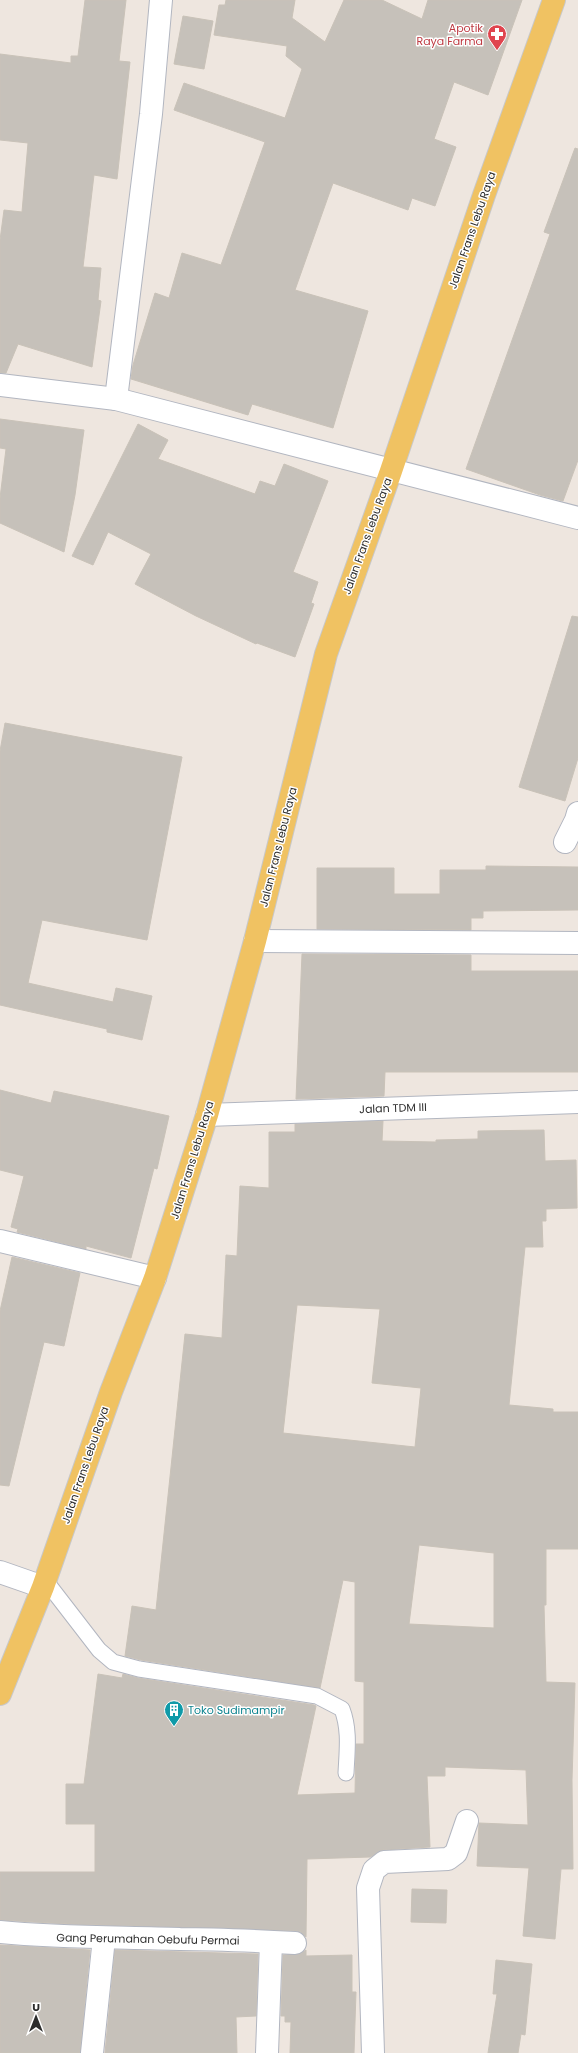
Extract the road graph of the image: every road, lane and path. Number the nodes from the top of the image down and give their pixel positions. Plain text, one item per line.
1 (161, 0) edge
2 (554, 0) edge
3 (0, 385) edge
4 (116, 399) junction
5 (391, 471) junction
6 (578, 518) edge
7 (578, 813) edge
8 (566, 842) dead end
9 (255, 941) junction
10 (578, 942) edge
11 (578, 1102) edge
12 (207, 1115) junction
13 (0, 1241) edge
14 (155, 1278) junction
15 (0, 1572) edge
16 (44, 1583) junction
17 (0, 1694) edge
18 (346, 1773) dead end
19 (467, 1821) dead end
20 (0, 1932) edge
21 (104, 1938) junction
22 (271, 1942) junction
23 (296, 1943) dead end
24 (92, 2053) edge
25 (267, 2053) edge
26 (373, 2053) edge

1 - 4 street
2 - 5 main road, Jalan Frans Lebu Raya
3 - 4 street
4 - 5 street
5 - 6 street
5 - 9 main road, Jalan Frans Lebu Raya
7 - 8 street
9 - 10 street
9 - 12 main road, Jalan Frans Lebu Raya
11 - 12 street, Jalan TDM III
12 - 14 main road, Jalan Frans Lebu Raya
13 - 14 street
14 - 16 main road, Jalan Frans Lebu Raya
15 - 16 street
16 - 17 main road, Jalan Frans Lebu Raya
16 - 18 lane
19 - 26 street
20 - 21 street, Gang Perumahan Oebufu Permai
21 - 22 street, Gang Perumahan Oebufu Permai
21 - 24 street
22 - 23 street, Gang Perumahan Oebufu Permai
22 - 25 street

